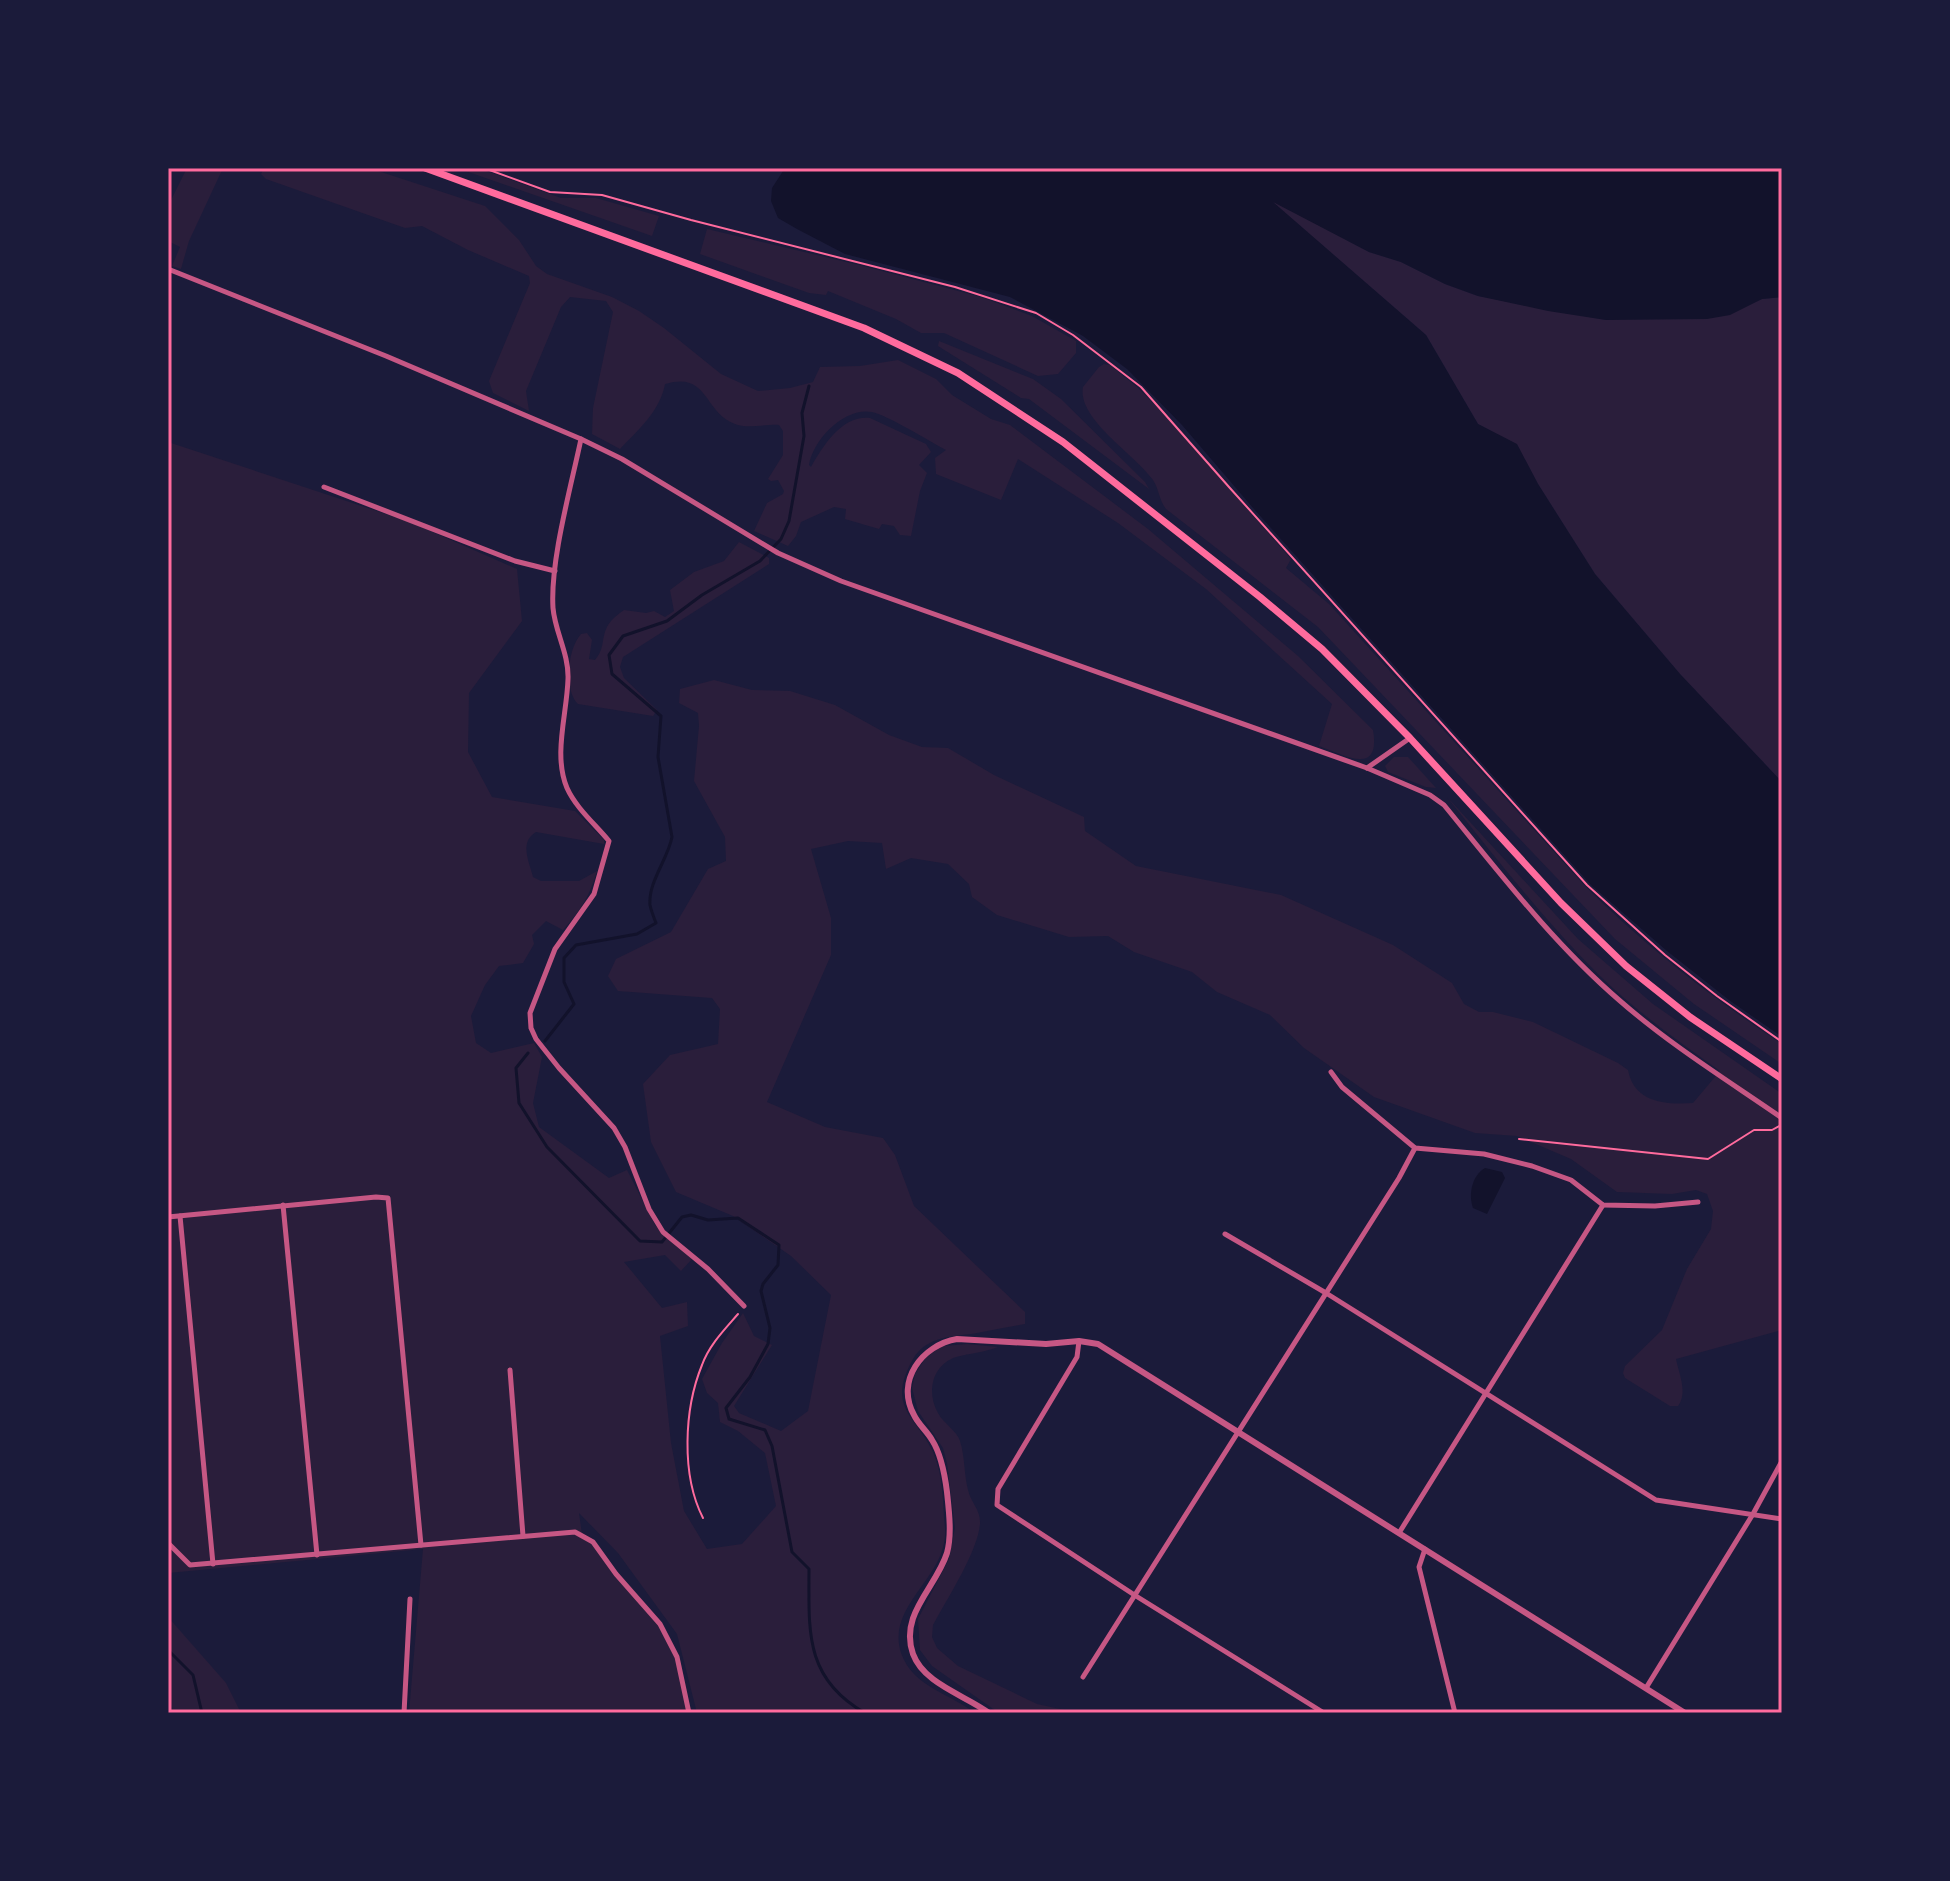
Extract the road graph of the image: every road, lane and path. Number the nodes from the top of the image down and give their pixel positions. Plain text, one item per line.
1 (425, 168) edge
2 (484, 168) edge
3 (168, 269) edge
4 (581, 439) junction
5 (324, 487) dead end
6 (555, 571) junction
7 (1410, 738) junction
8 (1367, 768) junction
9 (1782, 1042) edge
10 (1331, 1072) dead end
11 (1782, 1079) edge
12 (1782, 1118) edge
13 (1782, 1124) edge
14 (1519, 1139) dead end
15 (1415, 1148) junction
16 (1698, 1202) dead end
17 (283, 1205) junction
18 (1603, 1205) junction
19 (180, 1216) junction
20 (168, 1217) edge
21 (1225, 1234) dead end
22 (1326, 1293) junction
23 (744, 1306) joint
24 (1079, 1341) junction
25 (510, 1370) dead end
26 (1485, 1391) junction
27 (1239, 1432) junction
28 (1782, 1461) edge
29 (1753, 1514) junction
30 (703, 1518) dead end
31 (1782, 1519) edge
32 (1399, 1533) junction
33 (523, 1536) junction
34 (168, 1543) edge
35 (421, 1545) junction
36 (1425, 1549) junction
37 (317, 1555) junction
38 (213, 1564) junction
39 (1136, 1596) junction
40 (410, 1599) dead end
41 (1083, 1677) dead end
42 (1646, 1688) junction
43 (1681, 1712) edge
44 (404, 1713) edge
45 (689, 1713) edge
46 (989, 1713) edge
47 (1324, 1713) edge
48 (1455, 1713) edge

1 - 7 main road
2 - 9 path
3 - 4 street
4 - 6 street
4 - 8 street
5 - 6 street
6 - 23 street
7 - 8 street
7 - 11 main road
8 - 12 street
10 - 15 street
13 - 14 path
15 - 18 street
15 - 22 street
16 - 18 street
17 - 19 street
17 - 35 street
17 - 37 street
18 - 26 street
19 - 20 street
19 - 38 street
21 - 22 street
22 - 26 street
22 - 27 street
23 - 30 path
24 - 27 street
24 - 39 street
24 - 46 street
25 - 33 street
26 - 29 street
26 - 32 street
27 - 32 street
27 - 39 street
28 - 29 street
29 - 31 street
29 - 42 street
32 - 36 street
33 - 35 street
33 - 45 street
34 - 38 street
35 - 37 street
36 - 42 street
36 - 48 street
37 - 38 street
39 - 41 street
39 - 47 street
40 - 44 street
42 - 43 street

